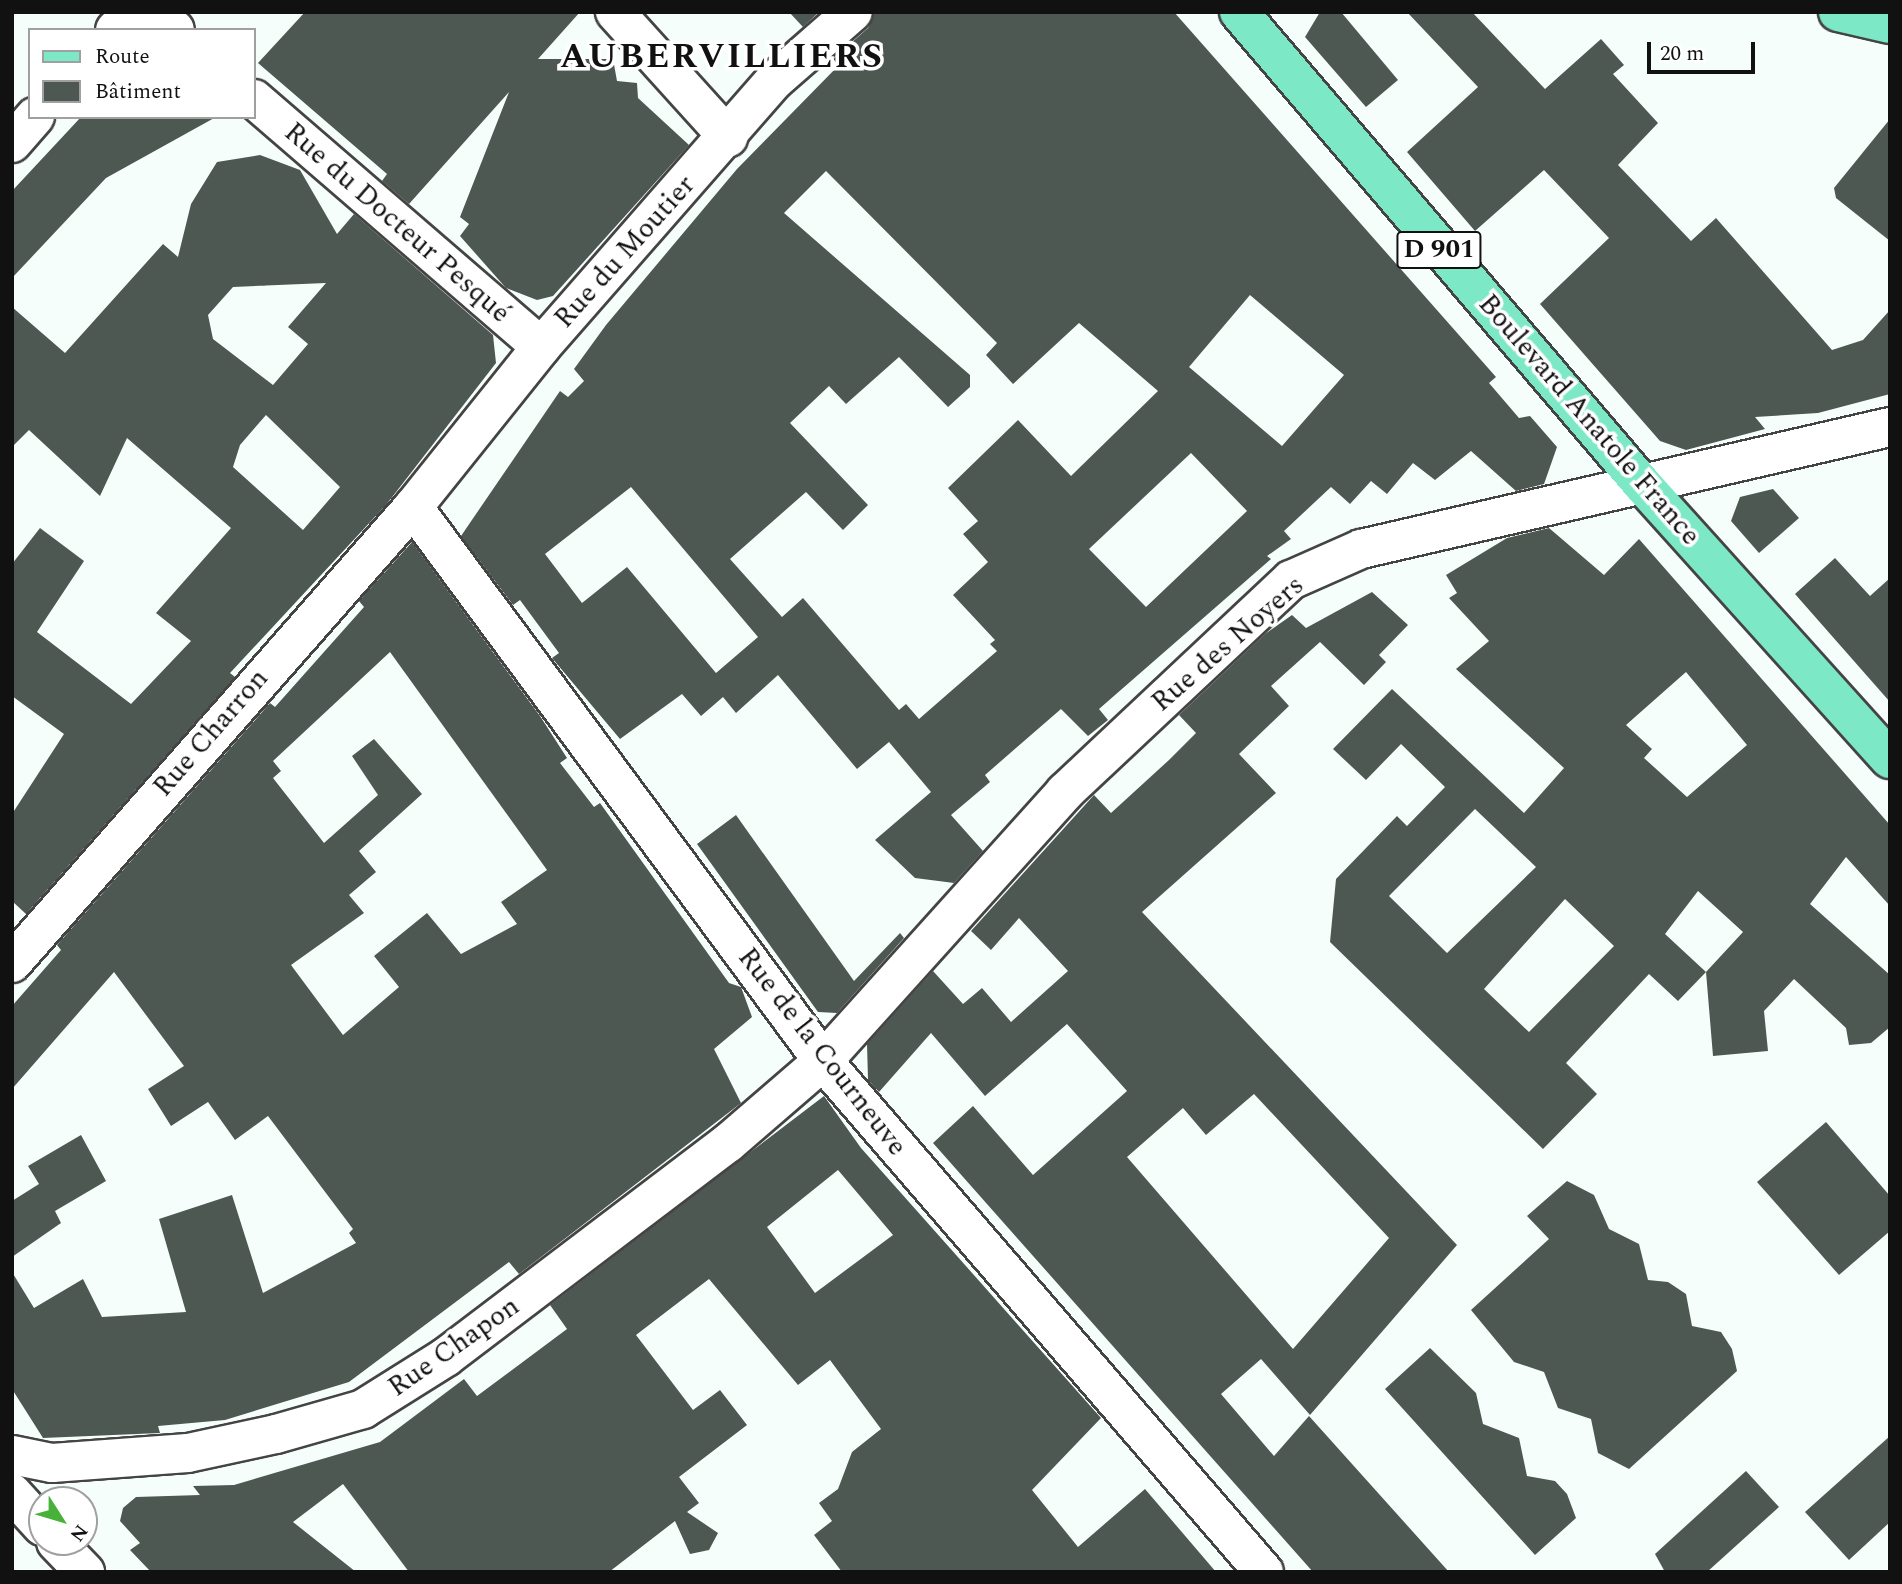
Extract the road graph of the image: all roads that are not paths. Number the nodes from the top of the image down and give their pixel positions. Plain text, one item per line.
1 (133, 12) edge
2 (153, 12) edge
3 (615, 12) edge
4 (853, 12) edge
5 (1239, 12) edge
6 (1838, 12) edge
7 (1890, 24) edge
8 (117, 28) edge
9 (173, 28) edge
10 (256, 101) edge
11 (33, 119) edge
12 (12, 143) edge
13 (721, 145) junction
14 (541, 346) junction
15 (1890, 427) edge
16 (1642, 484) junction
17 (413, 507) junction
18 (1890, 760) edge
19 (12, 963) edge
20 (823, 1061) junction
21 (12, 1455) edge
22 (12, 1493) edge
23 (28, 1511) edge
24 (70, 1556) edge
25 (85, 1572) edge
26 (1264, 1572) edge

1 - 8 street
2 - 9 street
3 - 13 street
4 - 13 street, Rue du Moutier
5 - 16 main road, Boulevard Anatole France / D 901
6 - 7 main road
10 - 14 street, Rue du Docteur Pesqué
11 - 12 street
13 - 14 street, Rue du Moutier
14 - 17 street, Rue du Moutier
15 - 16 street, Rue des Noyers
16 - 18 main road, Boulevard Anatole France / D 901
16 - 20 street, Rue des Noyers
17 - 19 street, Rue Charron
17 - 20 street, Rue de la Courneuve
20 - 21 street, Rue Chapon
20 - 26 street, Rue de la Courneuve
22 - 23 street
24 - 25 street

